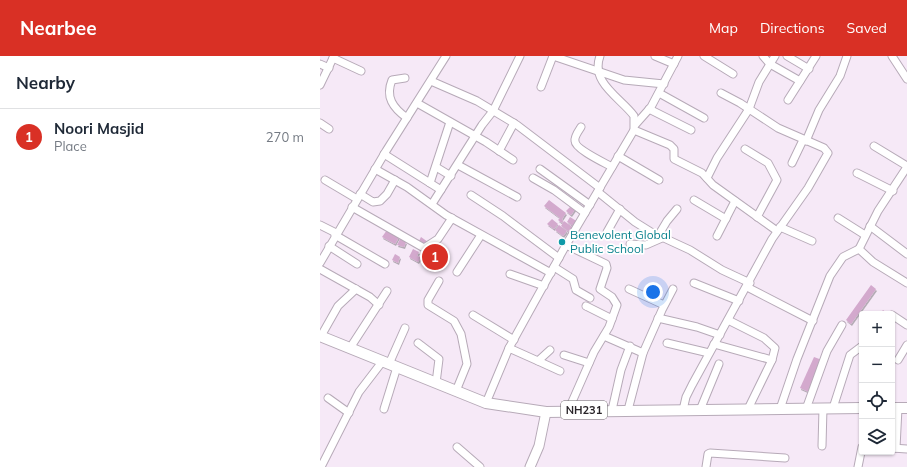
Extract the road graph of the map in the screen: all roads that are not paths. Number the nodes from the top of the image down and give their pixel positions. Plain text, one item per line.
1 (446, 56) edge
2 (520, 56) edge
3 (553, 56) edge
4 (600, 56) edge
5 (655, 56) edge
6 (678, 56) edge
7 (704, 56) edge
8 (762, 56) edge
9 (775, 56) edge
10 (787, 56) edge
11 (816, 56) edge
12 (847, 56) edge
13 (892, 56) edge
14 (333, 57) edge
15 (320, 64) edge
16 (674, 64) junction
17 (770, 64) junction
18 (329, 68) junction
19 (808, 69) junction
20 (361, 71) dead end
21 (598, 72) junction
22 (733, 74) dead end
23 (405, 78) dead end
24 (907, 79) edge
25 (431, 81) junction
26 (800, 81) junction
27 (664, 84) junction
28 (320, 85) edge
29 (541, 87) dead end
30 (659, 93) junction
31 (721, 94) dead end
32 (788, 100) dead end
33 (418, 103) junction
34 (650, 109) junction
35 (749, 109) junction
36 (493, 111) junction
37 (407, 118) junction
38 (704, 118) dead end
39 (450, 122) junction
40 (320, 123) edge
41 (514, 123) junction
42 (581, 127) dead end
43 (635, 127) junction
44 (329, 129) dead end
45 (691, 130) dead end
46 (475, 136) junction
47 (805, 141) junction
48 (874, 146) dead end
49 (745, 149) dead end
50 (499, 151) junction
51 (384, 154) junction
52 (618, 156) junction
53 (513, 160) dead end
54 (792, 163) dead end
55 (458, 165) junction
56 (907, 166) edge
57 (436, 167) junction
58 (612, 167) junction
59 (375, 169) junction
60 (540, 169) dead end
61 (857, 174) dead end
62 (451, 176) junction
63 (904, 177) edge
64 (533, 178) dead end
65 (707, 178) junction
66 (324, 180) dead end
67 (395, 180) junction
68 (659, 180) dead end
69 (430, 183) junction
70 (441, 190) junction
71 (599, 190) junction
72 (893, 191) junction
73 (471, 195) dead end
74 (517, 196) dead end
75 (359, 197) junction
76 (694, 200) dead end
77 (735, 201) junction
78 (432, 204) junction
79 (590, 205) junction
80 (352, 207) junction
81 (620, 209) junction
82 (677, 209) dead end
83 (585, 213) junction
84 (757, 217) junction
85 (452, 218) junction
86 (838, 218) dead end
87 (726, 219) junction
88 (320, 225) edge
89 (870, 226) junction
90 (779, 229) junction
91 (607, 232) dead end
92 (336, 234) junction
93 (481, 235) junction
94 (865, 235) junction
95 (717, 236) dead end
96 (660, 237) junction
97 (812, 241) dead end
98 (630, 244) dead end
99 (566, 245) junction
100 (329, 246) junction
101 (859, 249) junction
102 (907, 254) edge
103 (559, 258) junction
104 (320, 263) edge
105 (357, 264) dead end
106 (385, 264) dead end
107 (320, 269) edge
108 (553, 270) junction
109 (457, 272) dead end
110 (510, 274) dead end
111 (439, 281) dead end
112 (694, 283) dead end
113 (907, 283) edge
114 (748, 285) junction
115 (544, 286) junction
116 (356, 289) junction
117 (629, 289) dead end
118 (673, 289) dead end
119 (387, 291) dead end
120 (590, 298) dead end
121 (740, 301) junction
122 (379, 305) junction
123 (664, 305) junction
124 (586, 306) dead end
125 (473, 315) dead end
126 (895, 317) edge
127 (658, 318) junction
128 (612, 319) junction
129 (728, 320) junction
130 (813, 321) junction
131 (842, 325) dead end
132 (907, 325) edge
133 (406, 328) dead end
134 (720, 335) junction
135 (320, 336) edge
136 (604, 336) junction
137 (514, 340) junction
138 (666, 343) dead end
139 (418, 344) dead end
140 (714, 344) junction
141 (907, 345) edge
142 (630, 346) junction
143 (861, 347) edge
144 (350, 348) junction
145 (509, 348) junction
146 (550, 350) dead end
147 (643, 353) junction
148 (709, 353) junction
149 (564, 355) dead end
150 (772, 360) junction
151 (898, 360) dead end
152 (538, 361) junction
153 (589, 363) junction
154 (389, 364) junction
155 (719, 364) dead end
156 (560, 371) dead end
157 (436, 383) junction
158 (456, 391) junction
159 (328, 398) dead end
160 (486, 403) junction
161 (806, 408) junction
162 (828, 408) junction
163 (859, 408) edge
164 (899, 408) edge
165 (384, 409) dead end
166 (748, 409) junction
167 (780, 409) junction
168 (612, 410) junction
169 (628, 410) junction
170 (683, 410) junction
171 (700, 410) junction
172 (568, 411) junction
173 (546, 412) junction
174 (348, 413) junction
175 (895, 440) edge
176 (822, 446) dead end
177 (457, 447) dead end
178 (895, 448) edge
179 (907, 449) edge
180 (860, 455) edge
181 (785, 458) dead end
182 (322, 462) edge
183 (480, 467) edge
184 (530, 467) edge
185 (706, 467) edge
186 (858, 467) edge

1 - 25 street
2 - 36 street
3 - 21 street
3 - 29 street
4 - 21 street
5 - 16 street
6 - 16 street
7 - 22 street
8 - 17 street
9 - 17 street
10 - 19 street
11 - 19 street
12 - 47 street
13 - 24 street
14 - 18 street
14 - 20 street
15 - 18 street
16 - 27 street
17 - 26 street
17 - 35 street
18 - 28 street
19 - 26 street
21 - 27 street
21 - 43 street
23 - 37 street
25 - 33 street
25 - 36 street
26 - 32 street
27 - 30 street
30 - 34 street
30 - 38 street
31 - 35 street
33 - 37 street
33 - 39 street
34 - 43 street
34 - 45 street
35 - 47 street
35 - 65 street
36 - 41 street
36 - 46 street
37 - 51 street
39 - 46 street
39 - 57 street
40 - 44 street
41 - 50 street
41 - 71 street
42 - 58 street
43 - 52 street
43 - 65 street
46 - 50 street
46 - 55 street
47 - 54 street
47 - 90 street
48 - 56 street
49 - 84 street
50 - 53 street
51 - 59 street
51 - 69 street
52 - 58 street
52 - 68 street
55 - 62 street
55 - 74 street
56 - 63 street
57 - 62 street
57 - 69 street
58 - 71 street
59 - 67 street
59 - 75 street
60 - 79 street
61 - 72 street
62 - 70 street
63 - 72 street
64 - 83 street
65 - 77 street
66 - 75 street
67 - 75 street
67 - 78 street
69 - 70 street
70 - 78 street
71 - 79 street
71 - 81 street
72 - 89 street
73 - 103 street
75 - 80 street
76 - 87 street
77 - 84 street
77 - 87 street
78 - 85 street
79 - 83 street
80 - 85 street
80 - 92 street
81 - 91 street
81 - 96 street
82 - 96 street
83 - 99 street
84 - 90 street
85 - 93 street
86 - 94 street
87 - 95 street
88 - 92 street
89 - 94 street
89 - 102 street
90 - 97 street
90 - 114 street
92 - 100 street
92 - 106 street
93 - 108 street
93 - 109 street
94 - 101 street
96 - 98 street
96 - 114 street
99 - 103 street
99 - 128 street
100 - 104 street
100 - 105 street
101 - 113 street
101 - 130 street
103 - 108 street
107 - 116 street
108 - 115 street
108 - 120 street
110 - 115 street
111 - 158 street
112 - 121 street
114 - 121 street
114 - 130 street
115 - 137 street
116 - 122 street
116 - 135 street
117 - 123 street
118 - 123 street
119 - 122 street
121 - 129 street
122 - 144 street
123 - 127 street
124 - 128 street
125 - 137 street
126 - 132 street
127 - 134 street
127 - 147 street
128 - 136 street
129 - 134 street
129 - 150 street
130 - 167 street
131 - 161 street
133 - 154 street
134 - 140 street
135 - 144 highway, NH231
136 - 142 street
136 - 153 street
137 - 145 street
138 - 148 street
139 - 157 street
140 - 148 street
140 - 150 street
141 - 151 street
142 - 147 street
142 - 168 street
143 - 162 street
144 - 154 highway, NH231
145 - 152 street
145 - 160 street
146 - 152 street
147 - 169 street
148 - 170 street
149 - 153 street
150 - 166 street
152 - 156 street
153 - 172 street
154 - 157 highway, NH231
154 - 165 street
154 - 174 street
155 - 171 street
157 - 158 highway, NH231
158 - 160 highway, NH231
159 - 174 street
160 - 173 highway, NH231
161 - 162 highway, NH231
161 - 167 highway, NH231
162 - 163 highway, NH231
162 - 176 street
164 - 175 street
166 - 167 highway, NH231
166 - 171 highway, NH231
168 - 169 highway, NH231
168 - 172 highway, NH231
169 - 170 highway, NH231
170 - 171 highway, NH231
172 - 173 highway, NH231
173 - 184 main road
174 - 182 street
177 - 183 street
178 - 179 street
180 - 186 street
181 - 185 street

